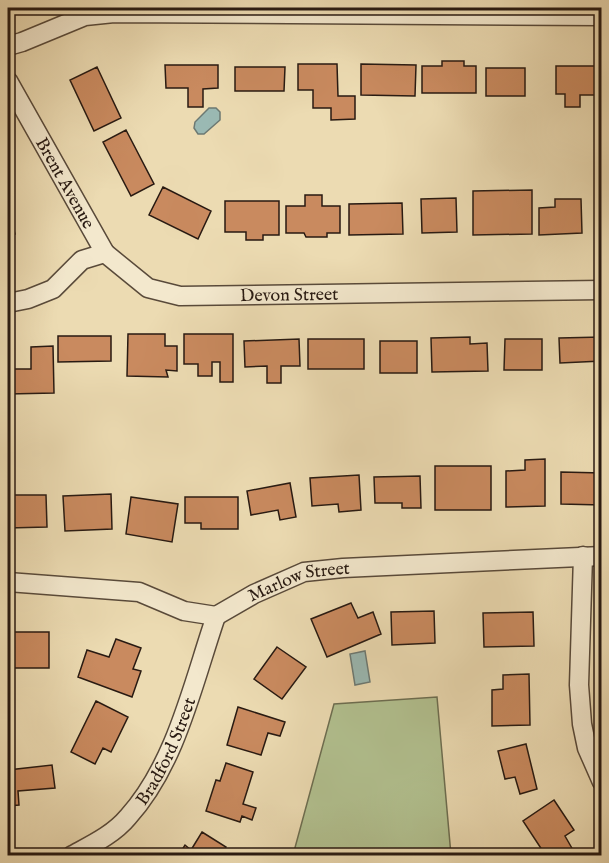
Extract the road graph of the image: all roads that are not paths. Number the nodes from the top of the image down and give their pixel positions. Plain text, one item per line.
1 (602, 16) edge
2 (8, 46) edge
3 (8, 81) edge
4 (105, 253) junction
5 (602, 290) edge
6 (8, 303) edge
7 (592, 556) edge
8 (8, 582) edge
9 (216, 616) junction
10 (602, 782) edge
11 (71, 855) edge

1 - 2 street
3 - 4 street, Brent Avenue
4 - 5 street, Devon Street
4 - 6 street
7 - 9 street, Marlow Street
7 - 10 street
8 - 9 street
9 - 11 street, Bradford Street

